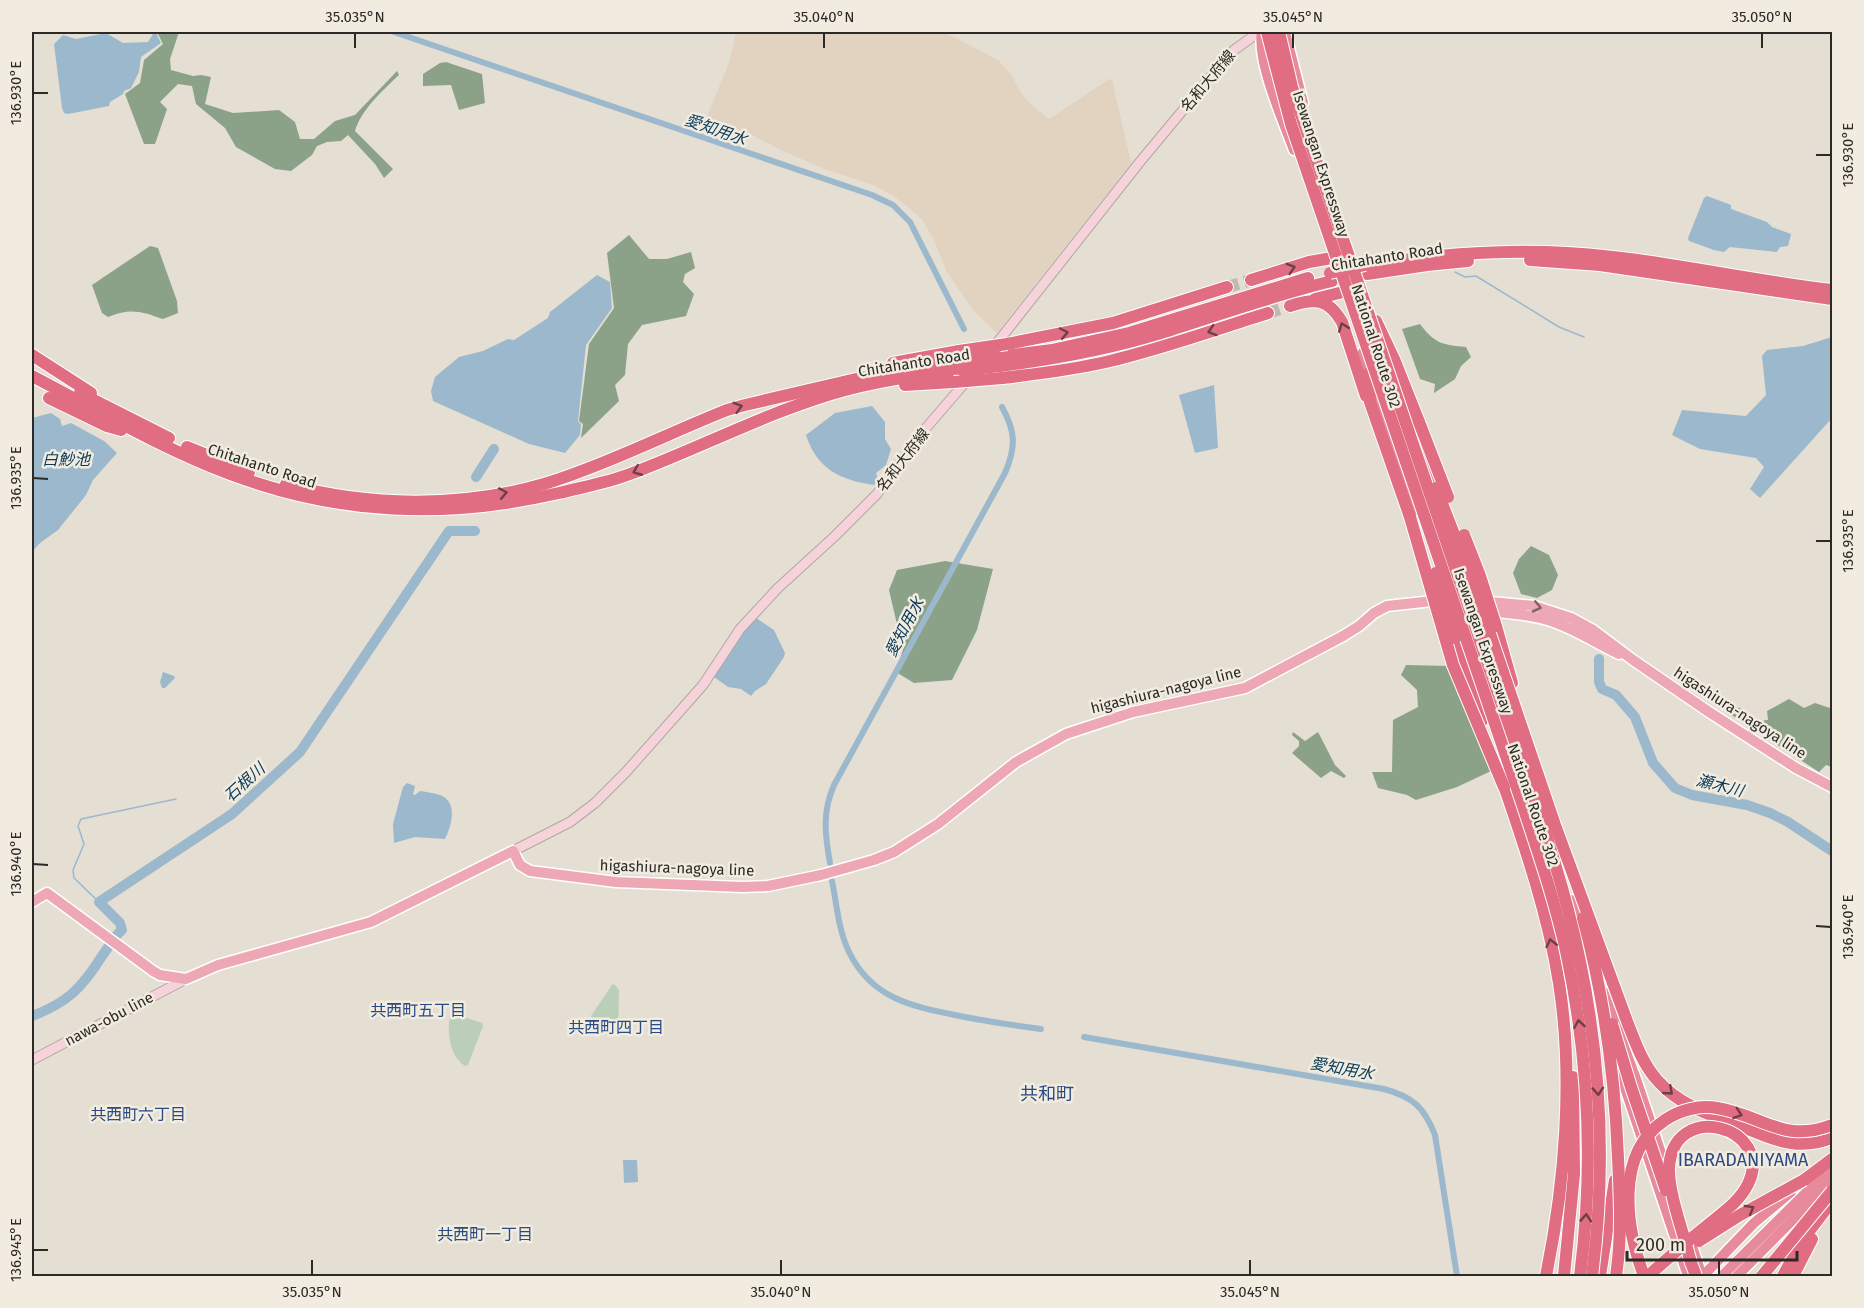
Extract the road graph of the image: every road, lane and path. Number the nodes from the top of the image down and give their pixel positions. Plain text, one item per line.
1 (1262, 32) edge
2 (1280, 32) edge
3 (1285, 32) edge
4 (1352, 254) junction
5 (1332, 258) junction
6 (1366, 270) junction
7 (1251, 280) tunnel mouth
8 (1227, 287) tunnel mouth
9 (1364, 287) junction
10 (1833, 290) edge
11 (1343, 292) junction
12 (1833, 299) edge
13 (1306, 301) junction
14 (1290, 306) tunnel mouth
15 (1268, 313) tunnel mouth
16 (1376, 321) junction
17 (32, 355) edge
18 (960, 361) junction
19 (32, 367) edge
20 (1000, 367) junction
21 (1388, 371) junction
22 (1369, 373) junction
23 (32, 376) edge
24 (49, 398) dead end
25 (816, 399) junction
26 (1370, 402) junction
27 (147, 427) junction
28 (1395, 429) junction
29 (176, 451) junction
30 (1448, 604) junction
31 (1477, 606) junction
32 (1533, 760) junction
33 (1504, 787) junction
34 (1833, 787) edge
35 (1555, 825) junction
36 (513, 850) junction
37 (32, 902) edge
38 (1573, 908) junction
39 (1598, 918) dead end
40 (1585, 924) junction
41 (186, 979) junction
42 (1559, 984) junction
43 (32, 1060) edge
44 (1617, 1122) junction
45 (1833, 1125) edge
46 (1833, 1138) edge
47 (1575, 1155) junction
48 (1833, 1160) edge
49 (1833, 1167) edge
50 (1833, 1180) edge
51 (1833, 1191) edge
52 (1833, 1201) edge
53 (1833, 1212) edge
54 (1691, 1263) junction
55 (1546, 1276) edge
56 (1558, 1276) edge
57 (1564, 1276) edge
58 (1580, 1276) edge
59 (1592, 1276) edge
60 (1600, 1276) edge
61 (1616, 1276) edge
62 (1647, 1276) edge
63 (1688, 1276) edge
64 (1696, 1276) edge
65 (1703, 1276) edge
66 (1722, 1276) edge
67 (1737, 1276) edge
68 (1762, 1276) edge
69 (1783, 1276) edge
70 (1793, 1276) edge

1 - 5 highway, National Route 302
1 - 28 highway, Isewangan Expressway, bridge
1 - 36 main road, 名和大府線
2 - 21 highway, Isewangan Expressway, bridge
3 - 4 highway, National Route 302
4 - 5 highway
4 - 9 highway, National Route 302
7 -> 5 highway
5 - 11 highway, National Route 302
6 - 10 highway, Chitahanto Road
6 - 12 highway, Chitahanto Road
6 - 20 highway, Chitahanto Road, bridge
18 -> 8 highway, bridge
9 - 11 highway
9 - 16 highway, National Route 302
11 - 13 highway
11 - 22 highway, National Route 302
13 - 14 highway
26 -> 13 highway
15 -> 20 highway
16 - 31 highway, National Route 302
16 - 32 highway, bridge
17 - 27 highway
18 - 20 highway, Chitahanto Road, bridge
18 - 25 highway, Chitahanto Road
27 -> 18 highway, Chitahanto Road
19 - 27 highway, Chitahanto Road
20 - 25 highway, bridge
21 - 32 highway, bridge
21 -> 59 highway, Isewangan Expressway, bridge
22 - 26 highway
22 - 30 highway, National Route 302
23 - 29 highway, Chitahanto Road
24 - 29 highway
25 -> 29 highway, Chitahanto Road
26 - 33 highway, bridge
28 - 33 highway, bridge
58 -> 28 highway, Isewangan Expressway, bridge
30 - 31 main road, higashiura-nagoya line
30 - 36 main road, higashiura-nagoya line
30 - 63 highway, National Route 302
31 - 34 main road, higashiura-nagoya line
31 - 38 highway, National Route 302
32 - 35 highway, bridge
42 -> 33 highway
35 - 40 highway, bridge
35 -> 46 highway, bridge
36 - 41 main road
37 - 41 main road
38 - 39 highway
38 - 65 highway, National Route 302
40 - 44 highway, bridge
40 - 54 highway, bridge
41 - 43 main road, nawa-obu line
42 - 47 highway
42 - 55 highway
44 - 60 highway, bridge
44 - 61 highway, bridge
62 -> 45 highway, bridge
47 - 56 highway
47 - 57 highway
62 -> 48 highway, bridge
48 - 65 highway
49 - 66 highway
50 - 67 highway
51 - 68 highway, bridge
52 - 69 highway
53 - 70 highway
54 - 62 highway, bridge
54 - 64 highway, bridge

